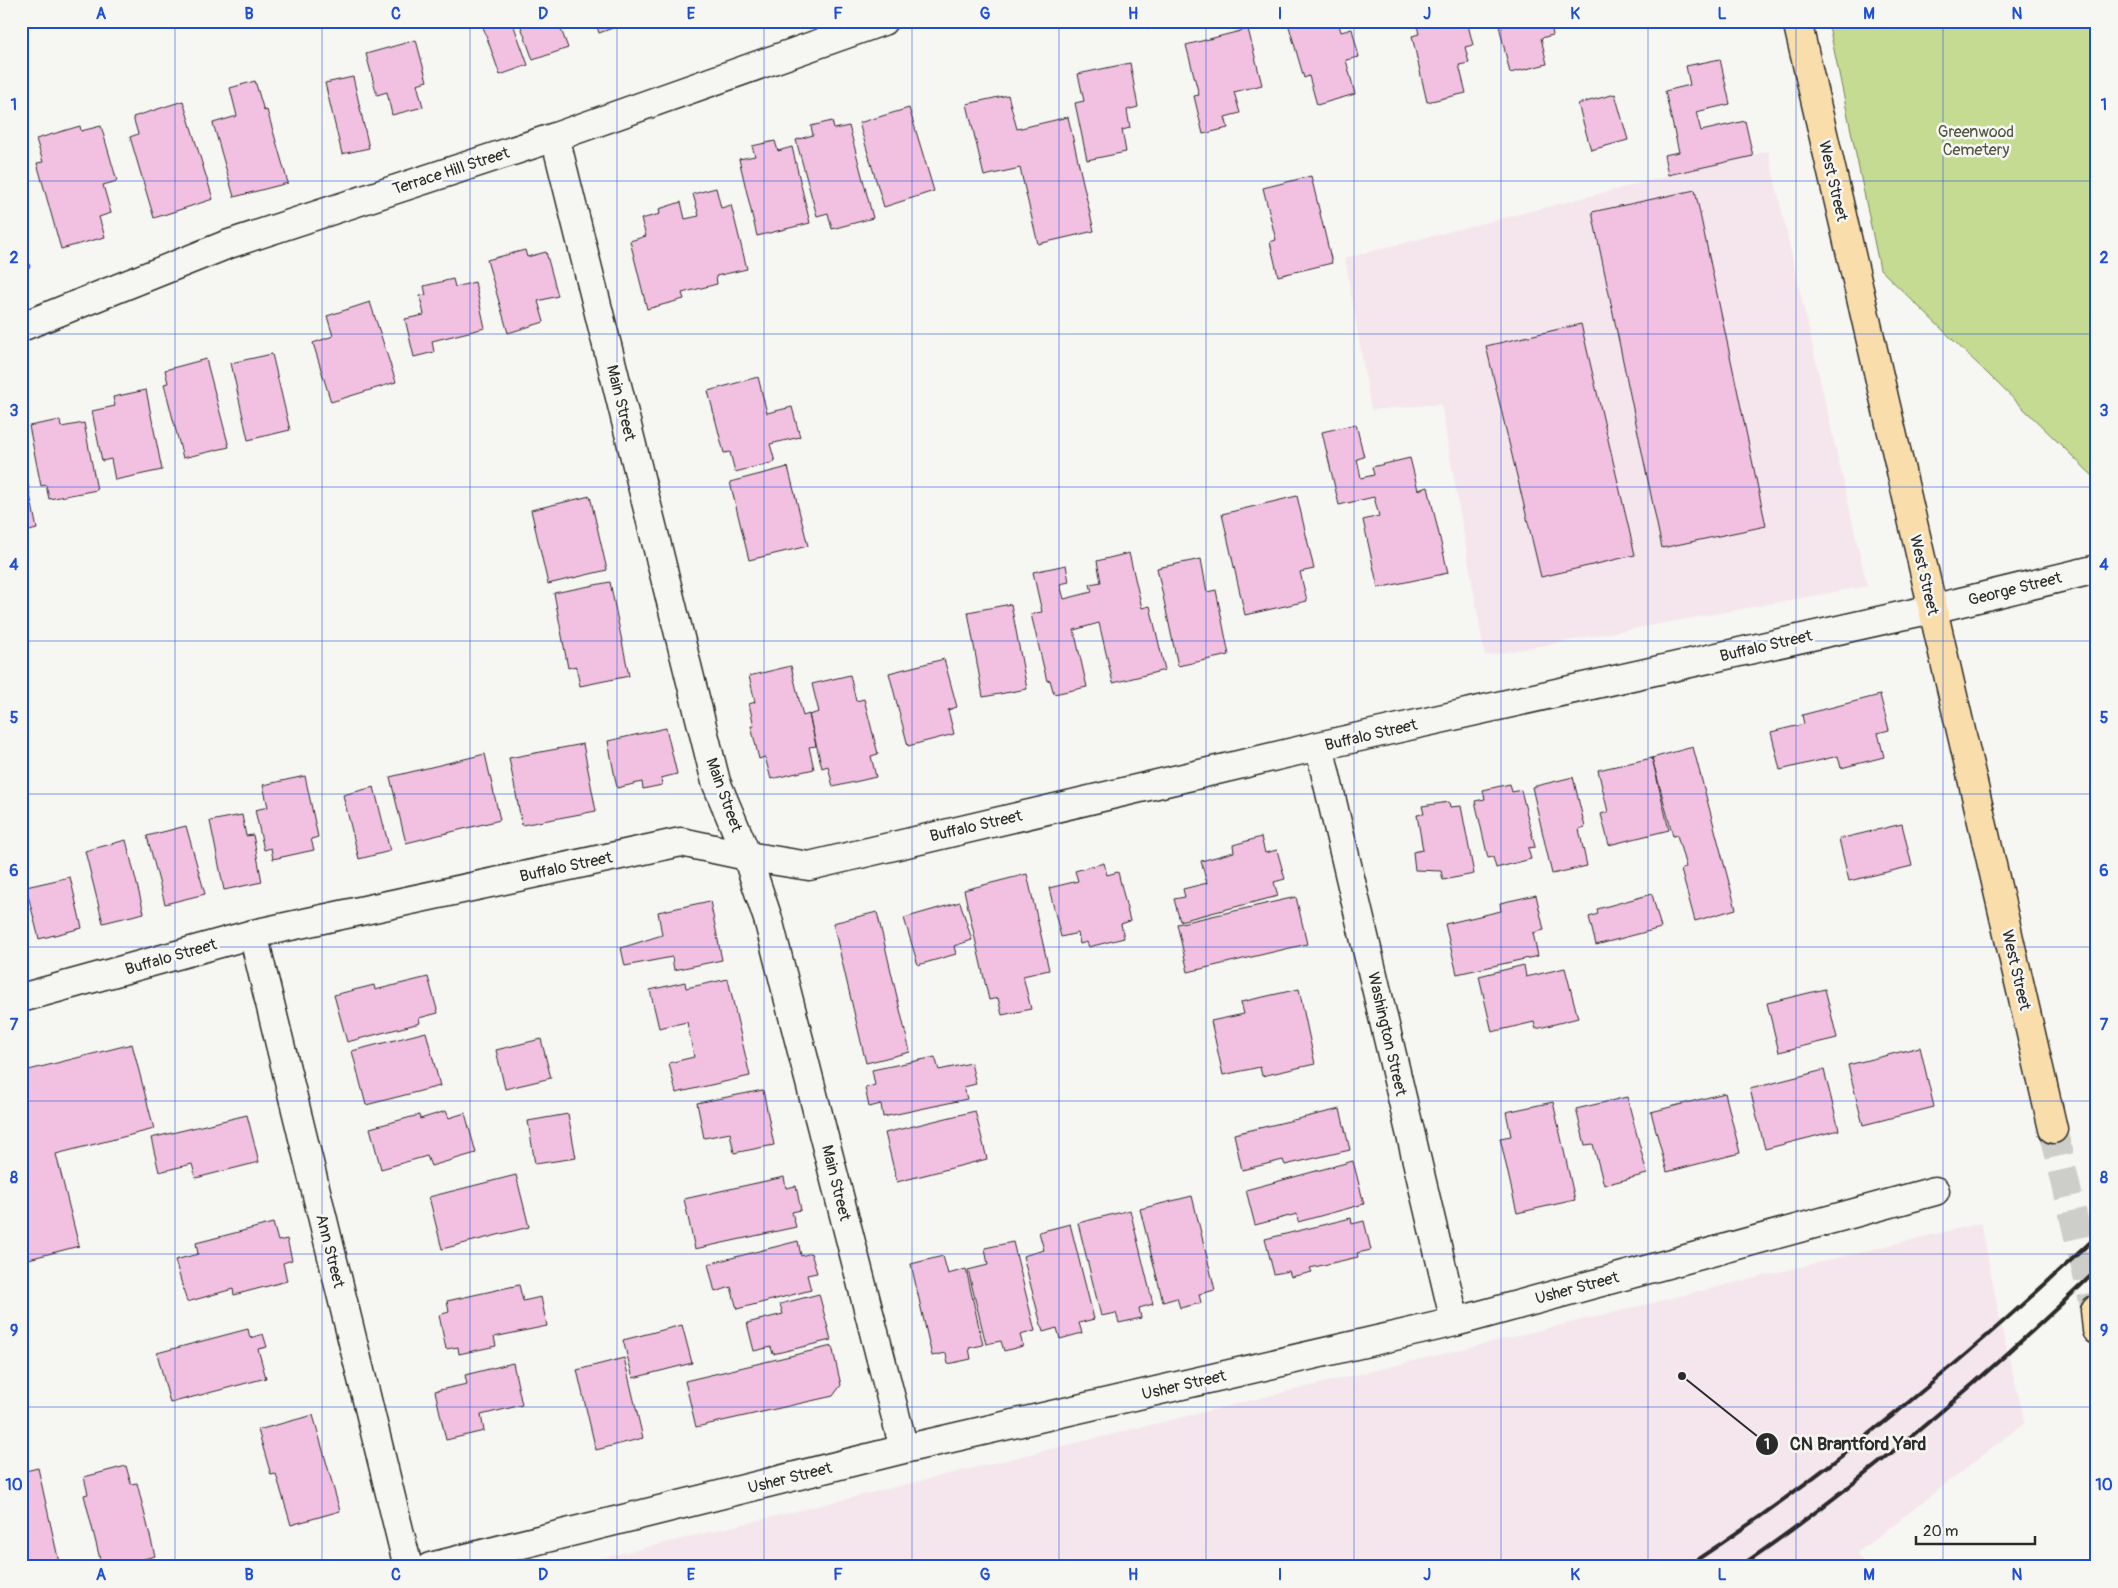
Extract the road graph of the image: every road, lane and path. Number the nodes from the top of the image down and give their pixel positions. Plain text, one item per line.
1 (883, 21) edge
2 (1797, 21) edge
3 (555, 137) junction
4 (21, 327) edge
5 (2097, 568) edge
6 (1932, 609) junction
7 (1319, 746) junction
8 (747, 856) junction
9 (253, 934) junction
10 (21, 998) edge
11 (2053, 1129) tunnel mouth
12 (1935, 1190) dead end
13 (1455, 1322) junction
14 (904, 1450) junction
15 (408, 1567) edge
16 (430, 1567) edge

1 - 3 street, Terrace Hill Street
2 - 6 main road, West Street
3 - 4 street, Terrace Hill Street
3 - 8 street, Main Street
5 - 6 street, George Street
6 - 7 street, Buffalo Street
6 - 11 main road, West Street
7 - 8 street, Buffalo Street
7 - 13 street, Washington Street
8 - 9 street, Buffalo Street
8 - 14 street, Main Street
9 - 10 street, Buffalo Street
9 - 15 street, Ann Street
12 - 13 street, Usher Street
13 - 14 street, Usher Street
14 - 16 street, Usher Street

